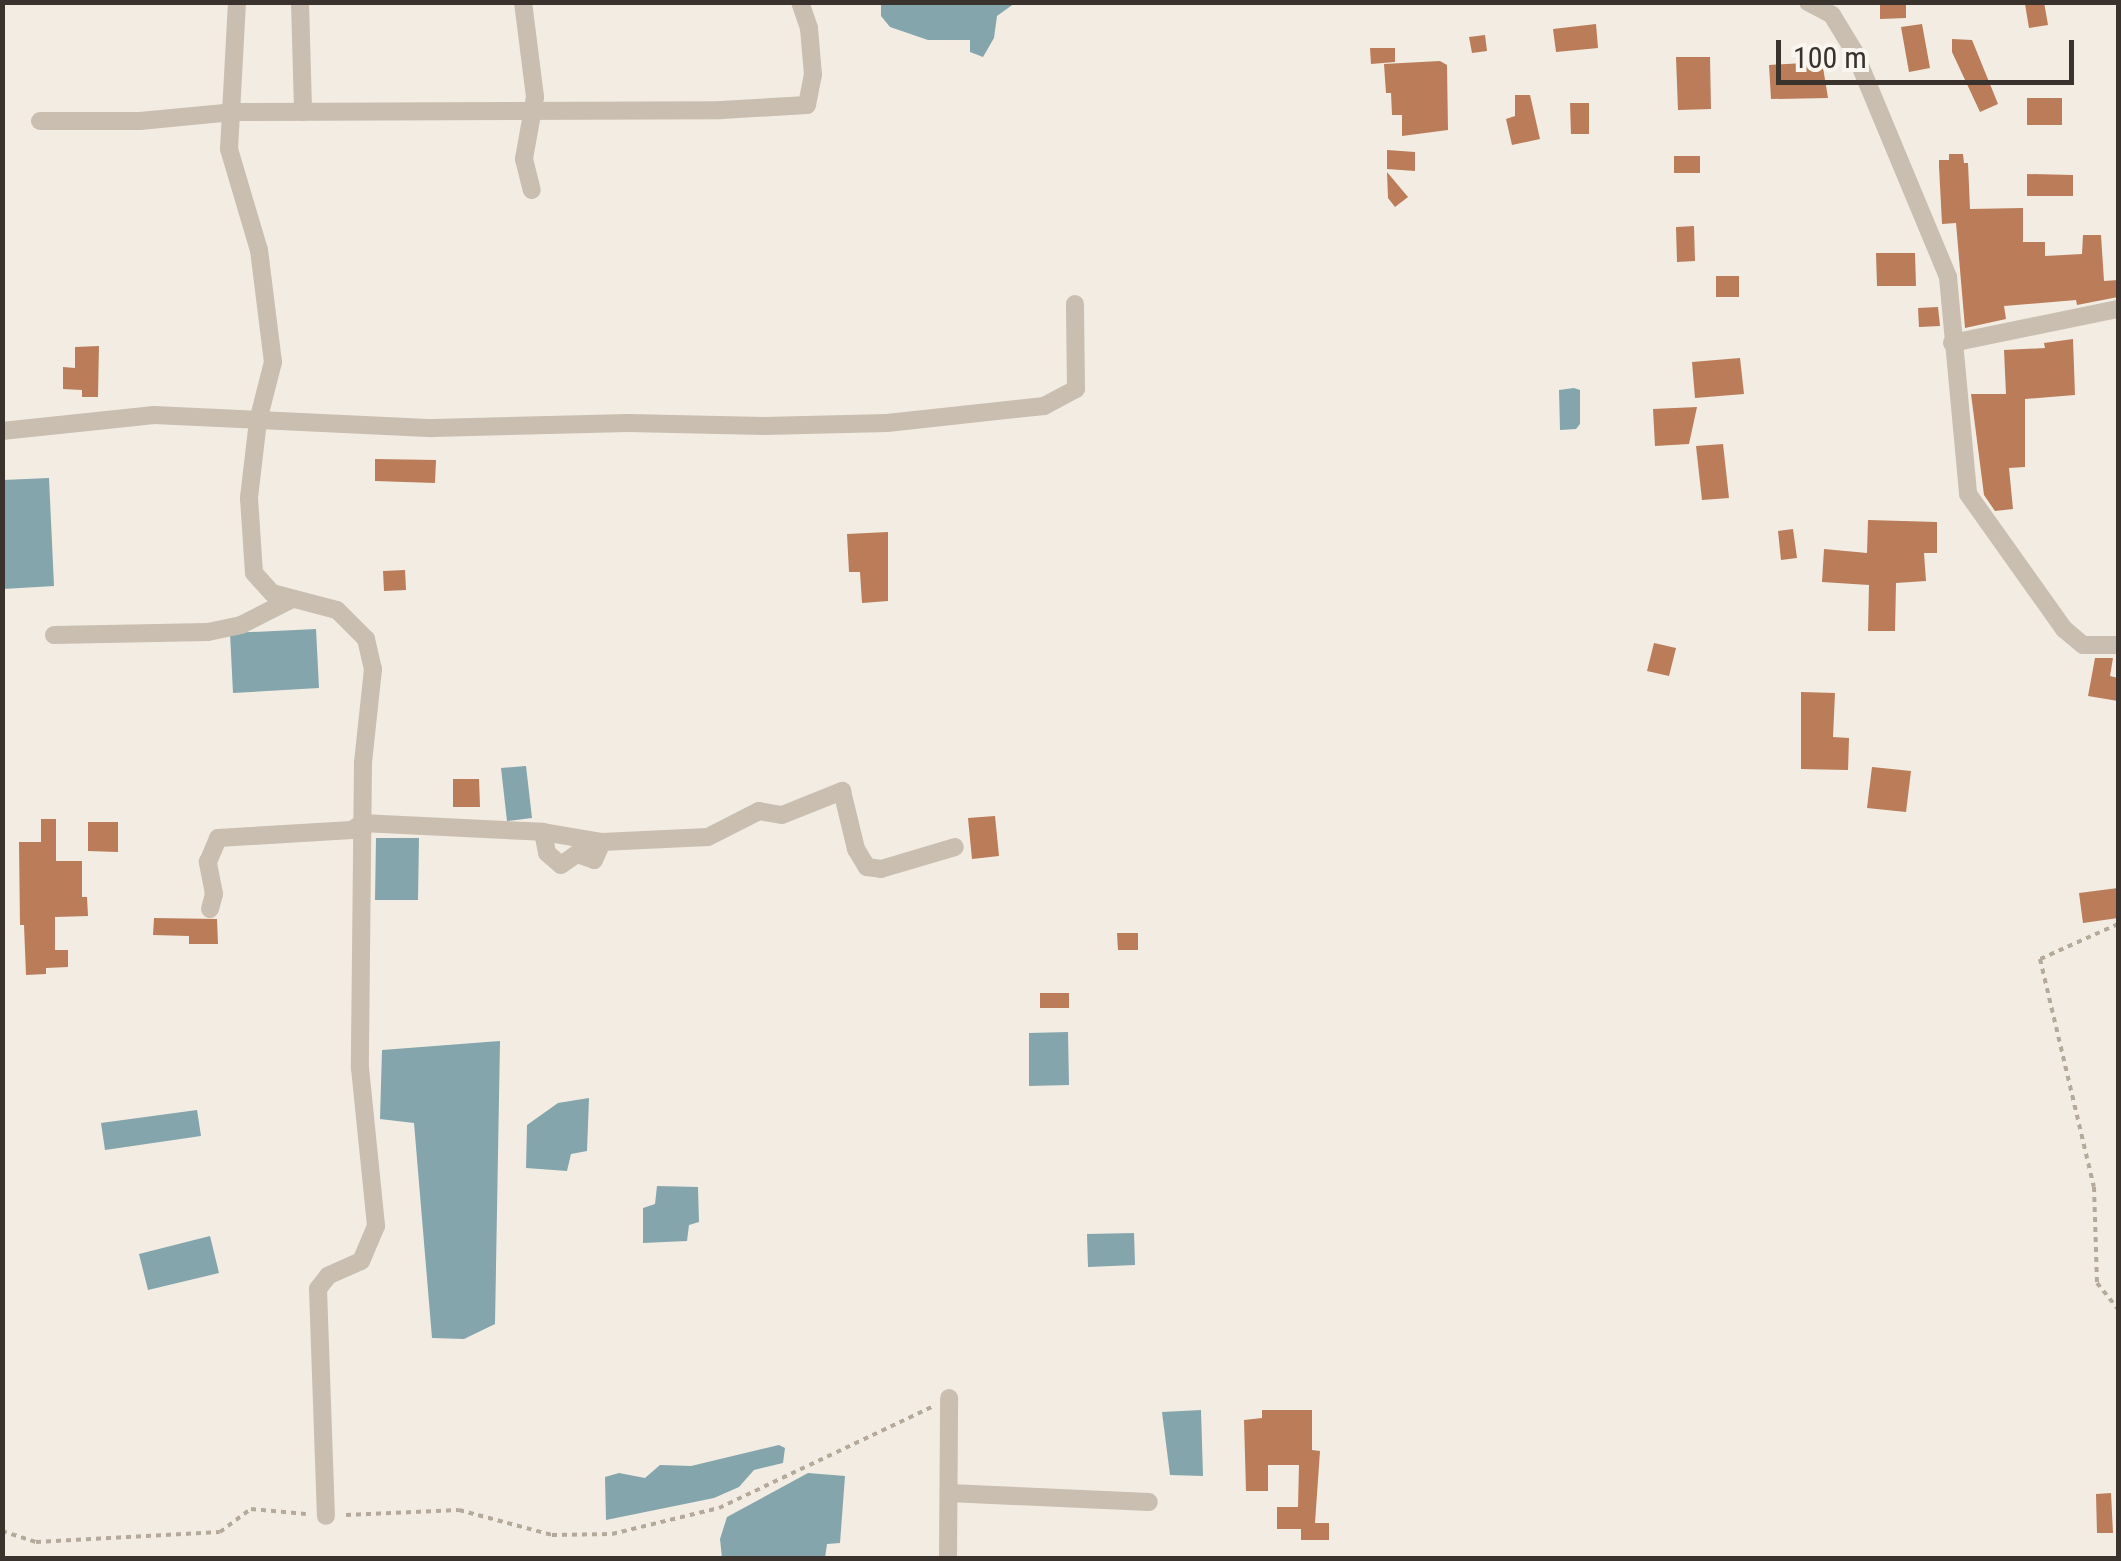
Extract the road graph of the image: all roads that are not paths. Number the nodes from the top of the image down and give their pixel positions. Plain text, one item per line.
1 (237, 2) edge
2 (300, 2) edge
3 (523, 2) edge
4 (800, 2) edge
5 (1808, 2) edge
6 (532, 110) junction
7 (232, 112) junction
8 (304, 112) junction
9 (40, 120) dead end
10 (532, 190) dead end
11 (1075, 304) dead end
12 (2118, 310) edge
13 (1952, 342) junction
14 (258, 420) junction
15 (2, 431) edge
16 (292, 600) junction
17 (54, 635) dead end
18 (2118, 645) edge
19 (362, 823) junction
20 (544, 832) junction
21 (602, 842) junction
22 (954, 847) dead end
23 (210, 909) dead end
24 (950, 1398) road end
25 (949, 1493) junction
26 (1149, 1502) dead end
27 (326, 1516) road end
28 (948, 1558) edge

1 - 7 street
2 - 8 street
3 - 6 street
4 - 6 street
5 - 13 street
6 - 8 street
6 - 10 street
7 - 8 street
7 - 9 street
7 - 14 street
11 - 14 street
12 - 13 street
13 - 18 street
14 - 15 street
14 - 16 street
16 - 17 street
16 - 19 street
19 - 20 street
19 - 23 street
19 - 27 street
20 - 21 street
20 - 21 street
21 - 22 street
24 - 25 street
25 - 26 street
25 - 28 street

